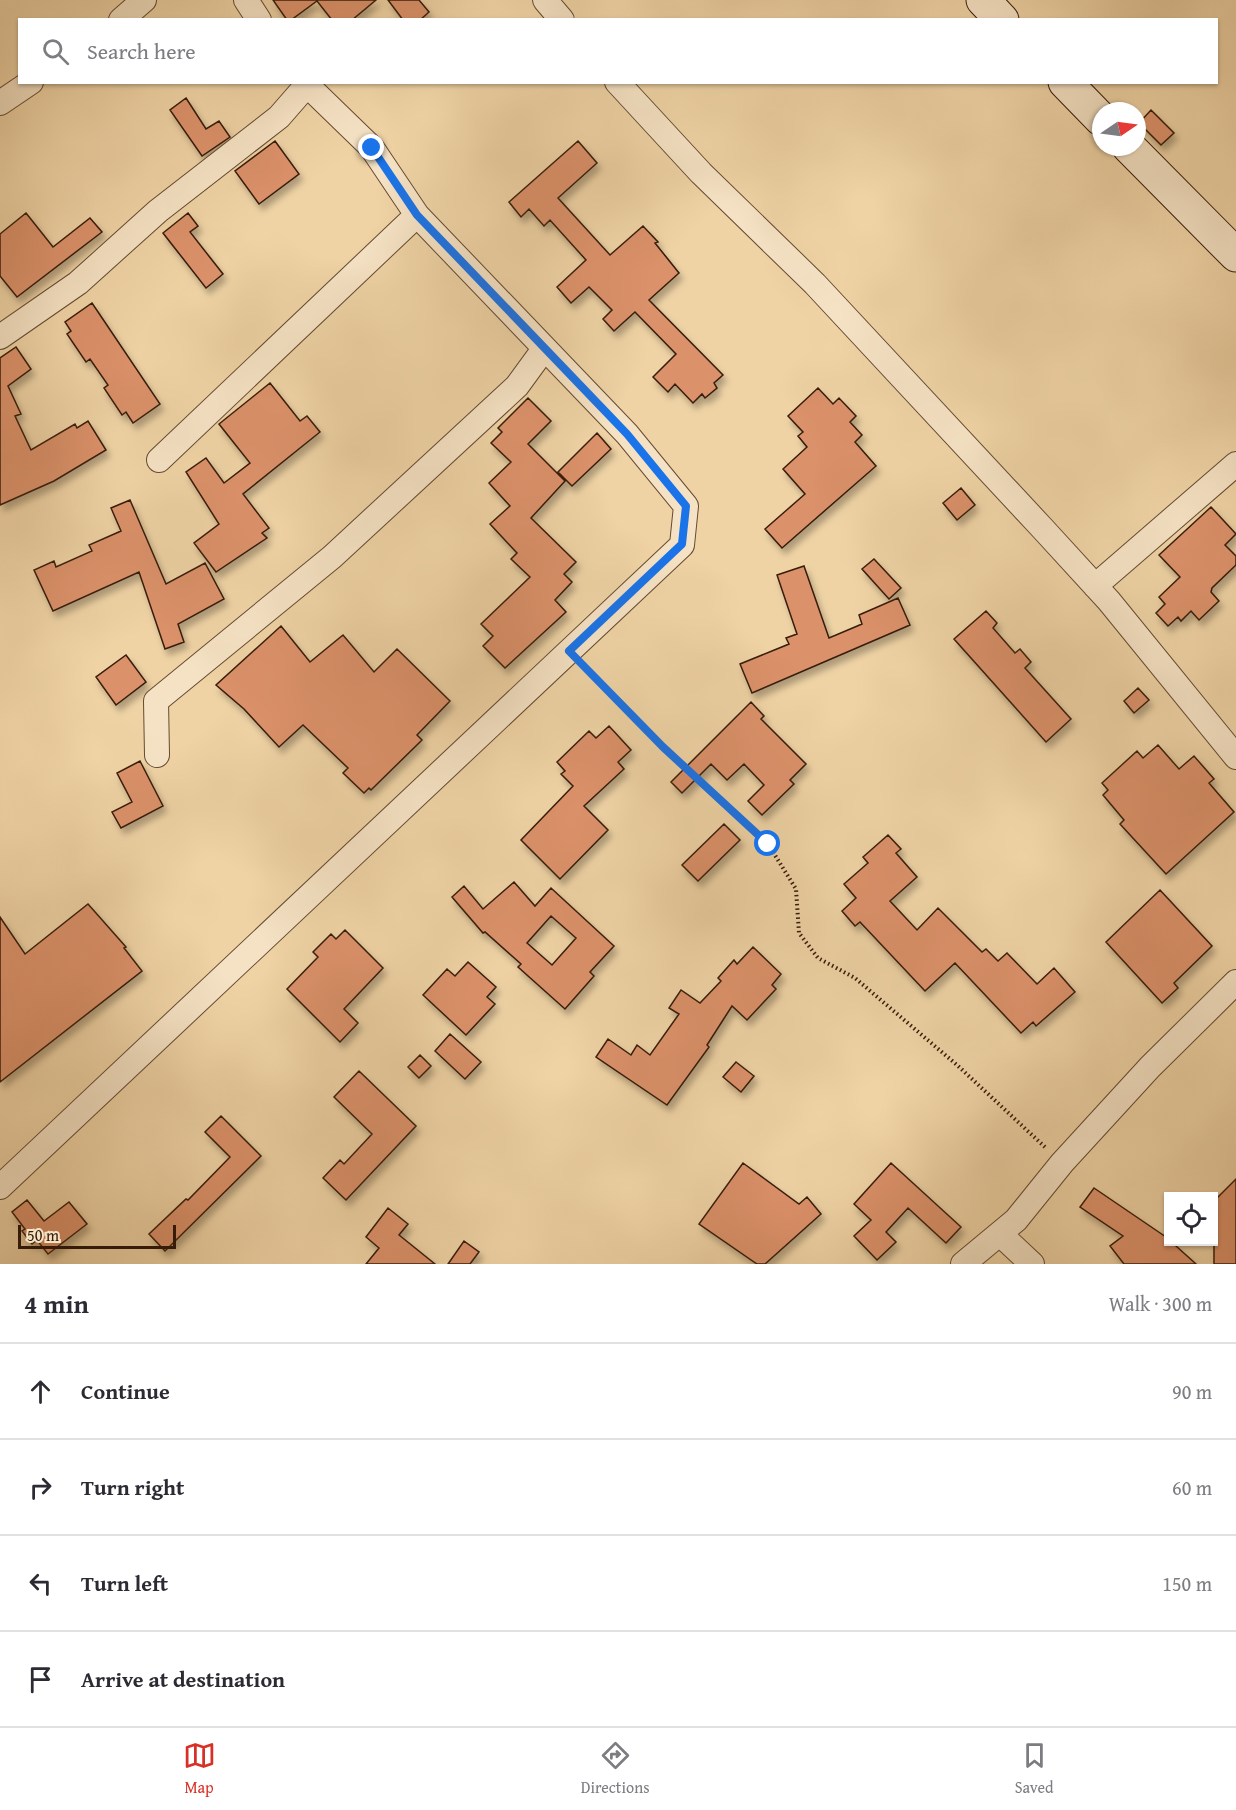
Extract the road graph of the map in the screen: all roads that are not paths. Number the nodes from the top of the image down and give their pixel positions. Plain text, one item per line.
1 (144, 0) edge
2 (246, 0) edge
3 (545, 0) edge
4 (982, 0) edge
5 (123, 18) edge
6 (258, 18) edge
7 (560, 18) edge
8 (1000, 18) edge
9 (28, 84) edge
10 (305, 84) edge
11 (619, 84) edge
12 (1067, 84) edge
13 (0, 103) edge
14 (1092, 110) edge
15 (1138, 156) edge
16 (417, 215) junction
17 (1236, 255) edge
18 (0, 337) edge
19 (544, 349) junction
20 (159, 460) dead end
21 (1236, 464) edge
22 (1095, 586) junction
23 (157, 755) dead end
24 (1236, 757) edge
25 (1236, 982) edge
26 (0, 1187) edge
27 (1000, 1234) junction
28 (963, 1264) edge
29 (1032, 1264) edge

1 - 5 street
2 - 6 street
3 - 7 street
4 - 8 main road
9 - 13 street
10 - 16 street
10 - 18 street
11 - 22 street
12 - 14 main road
15 - 17 main road
16 - 19 street
16 - 20 street
19 - 23 street
19 - 26 street
21 - 22 street
22 - 24 street
25 - 27 street
27 - 28 street
27 - 29 street

